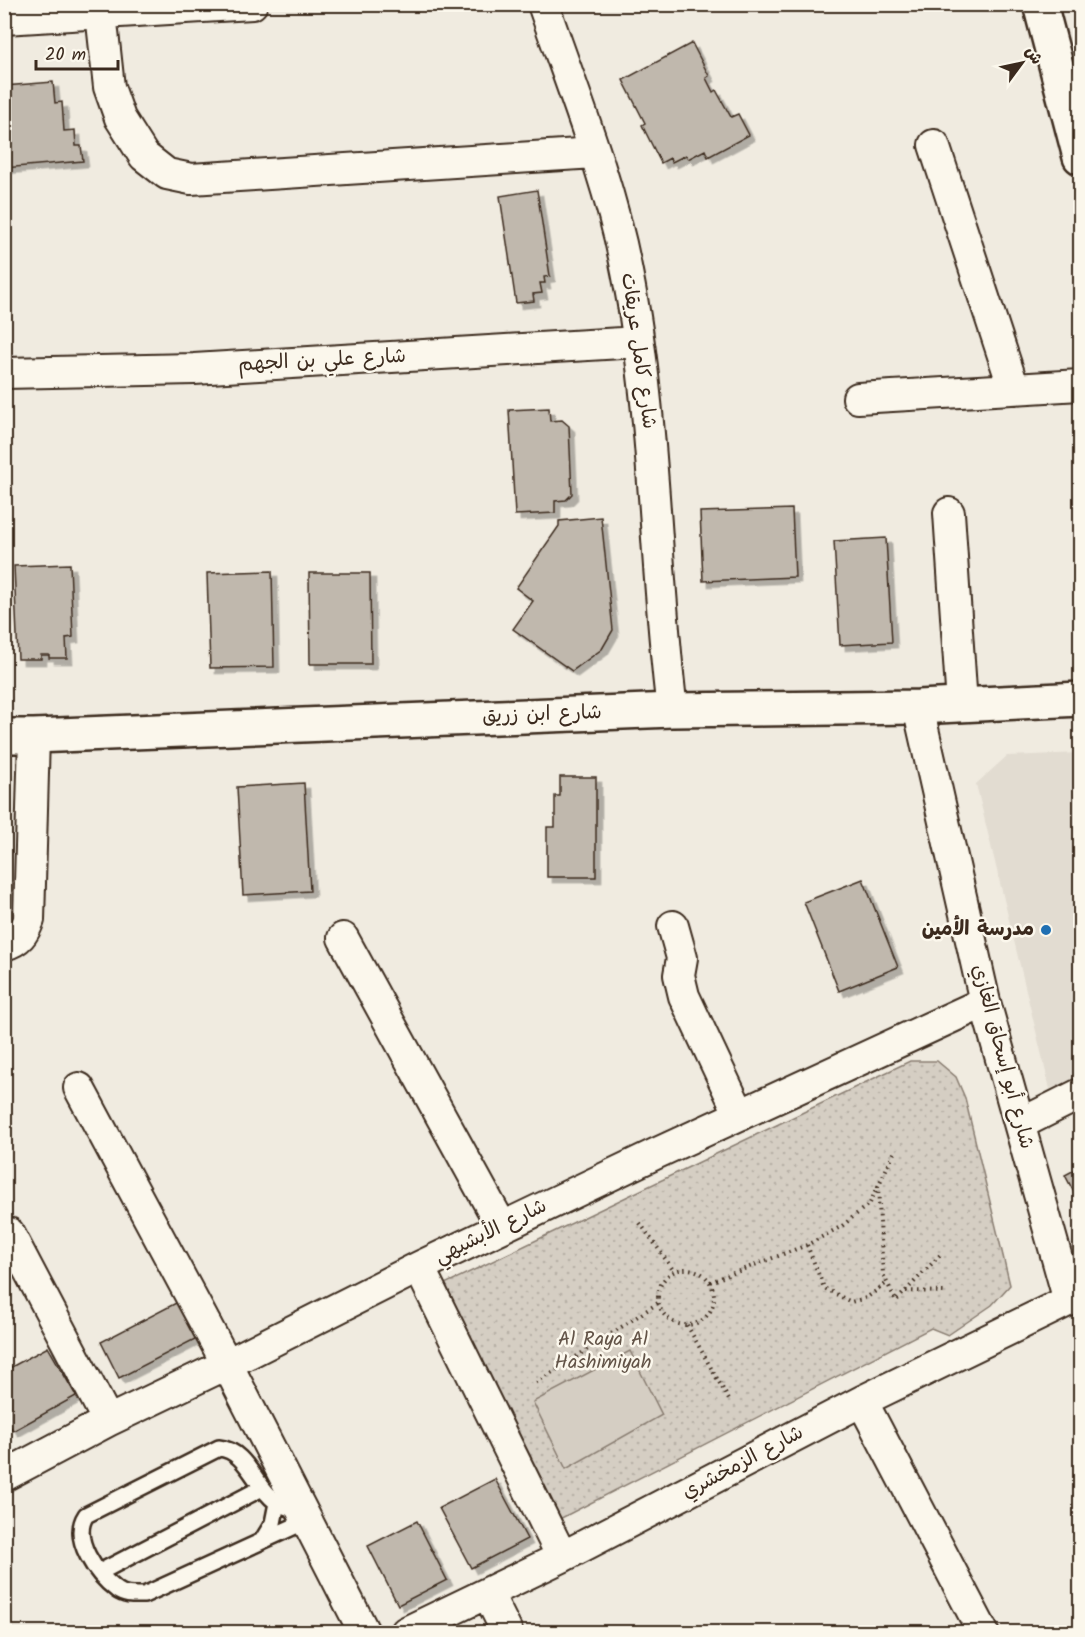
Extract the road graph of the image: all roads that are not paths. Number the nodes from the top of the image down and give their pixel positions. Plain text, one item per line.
1 (252, 4) edge
2 (543, 4) edge
3 (1040, 4) edge
4 (101, 8) edge
5 (4, 19) edge
6 (934, 145) dead end
7 (595, 153) junction
8 (1080, 157) edge
9 (638, 342) junction
10 (4, 373) edge
11 (1080, 385) edge
12 (1014, 389) junction
13 (858, 399) dead end
14 (949, 513) dead end
15 (1080, 699) edge
16 (962, 705) junction
17 (918, 707) junction
18 (672, 710) junction
19 (19, 736) edge
20 (673, 926) dead end
21 (343, 938) dead end
22 (4, 945) edge
23 (985, 1002) junction
24 (79, 1088) dead end
25 (1080, 1094) edge
26 (740, 1115) junction
27 (1020, 1124) junction
28 (502, 1227) junction
29 (9, 1233) dead end
30 (419, 1267) junction
31 (1075, 1298) edge
32 (227, 1364) junction
33 (862, 1401) junction
34 (108, 1422) junction
35 (4, 1476) edge
36 (262, 1488) junction
37 (295, 1512) junction
38 (262, 1541) junction
39 (562, 1557) junction
40 (100, 1572) junction
41 (488, 1593) junction
42 (364, 1632) edge
43 (406, 1632) edge
44 (507, 1632) edge
45 (983, 1632) edge

1 - 4 street
2 - 7 street, شارع كامل عريقات
3 - 8 street
4 - 5 street
4 - 7 street
6 - 12 street
7 - 9 street, شارع كامل عريقات
9 - 10 street, شارع علي بن الجهم
9 - 18 street, شارع كامل عريقات
11 - 12 street
12 - 13 street
14 - 16 street
15 - 16 street, شارع ابن زريق
16 - 17 street, شارع ابن زريق
17 - 18 street, شارع ابن زريق
17 - 23 street, شارع أبو إسحاق الغازي
18 - 19 street, شارع ابن زريق
19 - 22 street
20 - 26 street
21 - 28 street
23 - 26 street, شارع الأبشيهي
23 - 27 street, شارع أبو إسحاق الغازي
24 - 32 street
25 - 27 street
26 - 28 street, شارع الأبشيهي
27 - 31 street, شارع أبو إسحاق الغازي
28 - 30 street, شارع الأبشيهي
29 - 34 street
30 - 32 street, شارع الأبشيهي
30 - 39 street
31 - 33 street, شارع الزمخشري
32 - 34 street, شارع الأبشيهي
32 - 37 street
33 - 39 street, شارع الزمخشري
33 - 45 street
34 - 35 street, شارع الأبشيهي
36 - 37 lane
36 - 40 lane
36 - 40 lane
37 - 38 lane
37 - 38 lane
37 - 42 street
38 - 40 lane
39 - 41 street, شارع الزمخشري
41 - 43 street, شارع الزمخشري
41 - 44 street

